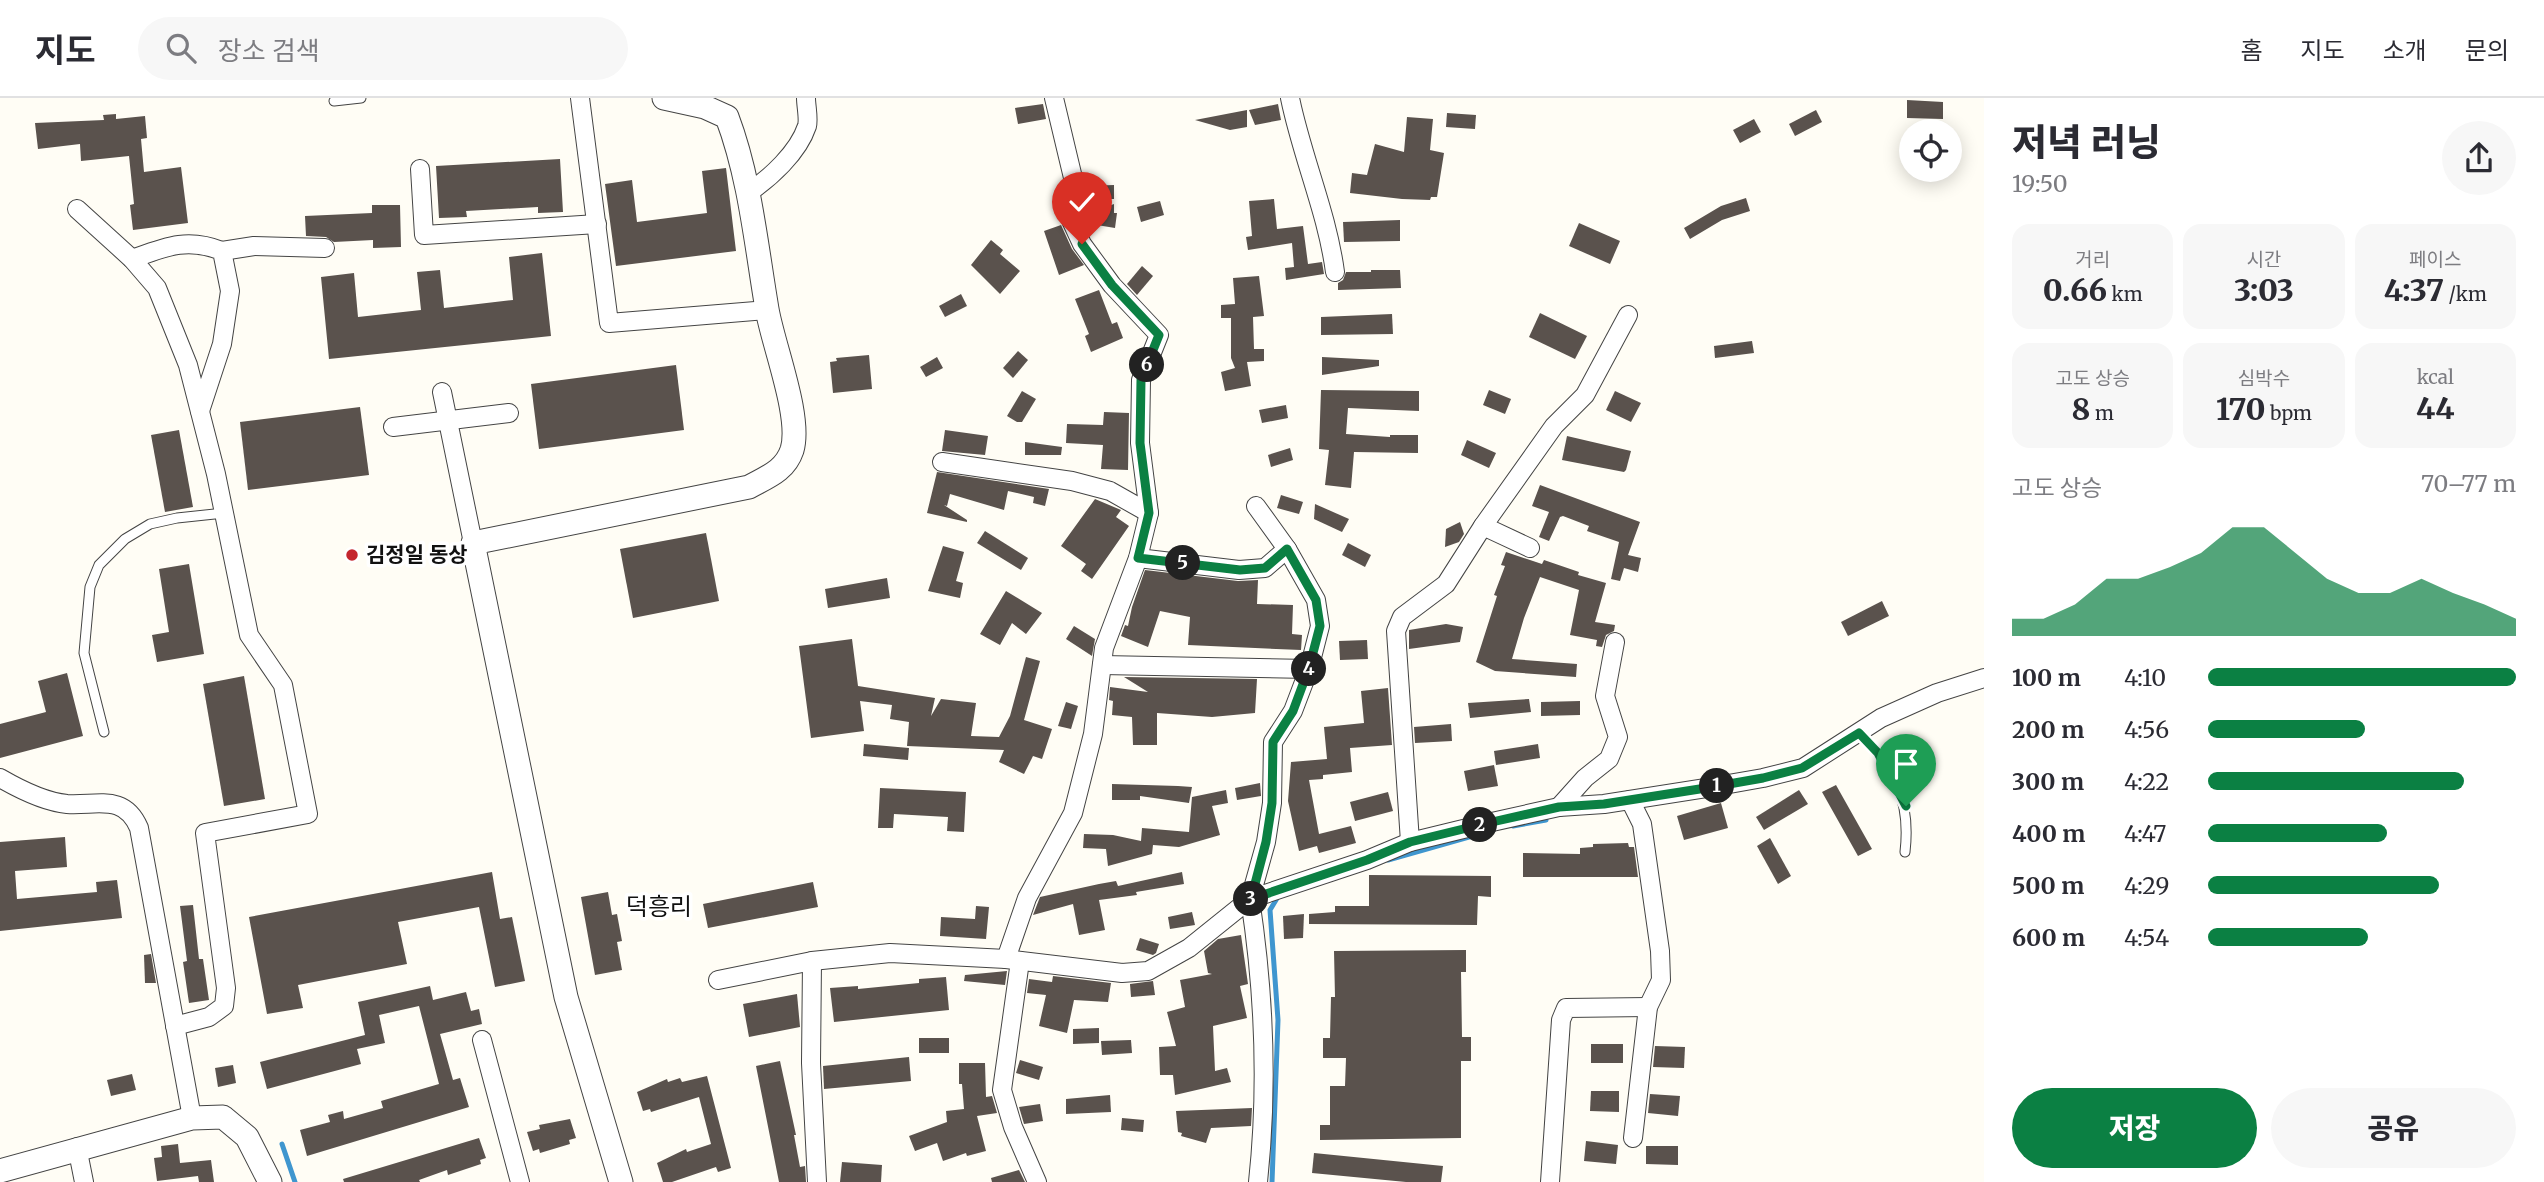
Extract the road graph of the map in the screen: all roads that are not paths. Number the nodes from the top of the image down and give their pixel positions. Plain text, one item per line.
1 (361, 98) edge
2 (580, 98) edge
3 (664, 98) edge
4 (806, 98) edge
5 (1054, 98) edge
6 (1290, 98) edge
7 (334, 102) dead end
8 (420, 169) dead end
9 (748, 193) junction
10 (77, 209) dead end
11 (597, 224) junction
12 (326, 248) dead end
13 (222, 251) junction
14 (132, 259) junction
15 (1335, 272) dead end
16 (767, 310) junction
17 (1628, 314) dead end
18 (442, 392) dead end
19 (200, 411) junction
20 (509, 413) dead end
21 (448, 419) junction
22 (393, 427) dead end
23 (942, 462) dead end
24 (1256, 506) dead end
25 (224, 513) junction
26 (1149, 513) junction
27 (1483, 526) junction
28 (473, 543) junction
29 (1530, 548) dead end
30 (1287, 549) junction
31 (1138, 558) junction
32 (1615, 642) dead end
33 (1102, 665) junction
34 (1309, 668) junction
35 (1984, 678) edge
36 (104, 732) dead end
37 (1859, 733) junction
38 (0, 778) edge
39 (1630, 800) junction
40 (1559, 807) junction
41 (1410, 842) junction
42 (1905, 852) dead end
43 (1251, 899) junction
44 (1013, 960) junction
45 (812, 961) junction
46 (718, 980) dead end
47 (1647, 1007) junction
48 (175, 1026) junction
49 (482, 1040) dead end
50 (192, 1118) junction
51 (1633, 1138) dead end
52 (77, 1147) junction
53 (0, 1171) edge
54 (84, 1182) edge
55 (270, 1182) edge
56 (520, 1182) edge
57 (621, 1182) edge
58 (817, 1182) edge
59 (1037, 1182) edge
60 (1258, 1182) edge
61 (1550, 1182) edge

1 - 7 lane
2 - 11 street
3 - 9 street
4 - 9 street
5 - 26 street
6 - 15 street
8 - 11 street
9 - 16 street
10 - 14 street
11 - 16 street
12 - 13 street
13 - 14 street
13 - 19 street
14 - 19 street
16 - 28 street
17 - 27 street
18 - 21 street
19 - 25 street
20 - 21 street
21 - 22 street
21 - 28 street
23 - 26 street
24 - 30 street
25 - 36 lane
25 - 48 street
26 - 31 street
27 - 29 street
27 - 41 street
28 - 57 street
30 - 31 street
30 - 34 street
31 - 33 street
32 - 40 street
33 - 34 street
33 - 44 street
34 - 43 street
35 - 37 street
37 - 39 street
37 - 42 lane
38 - 48 street
39 - 40 street
39 - 47 street
40 - 41 street
41 - 43 street
43 - 44 street
43 - 60 street
44 - 45 street
44 - 59 street
45 - 46 street
45 - 58 street
47 - 51 street
47 - 61 street
48 - 50 street
49 - 56 street
50 - 52 street
50 - 55 street
52 - 53 street
52 - 54 street

